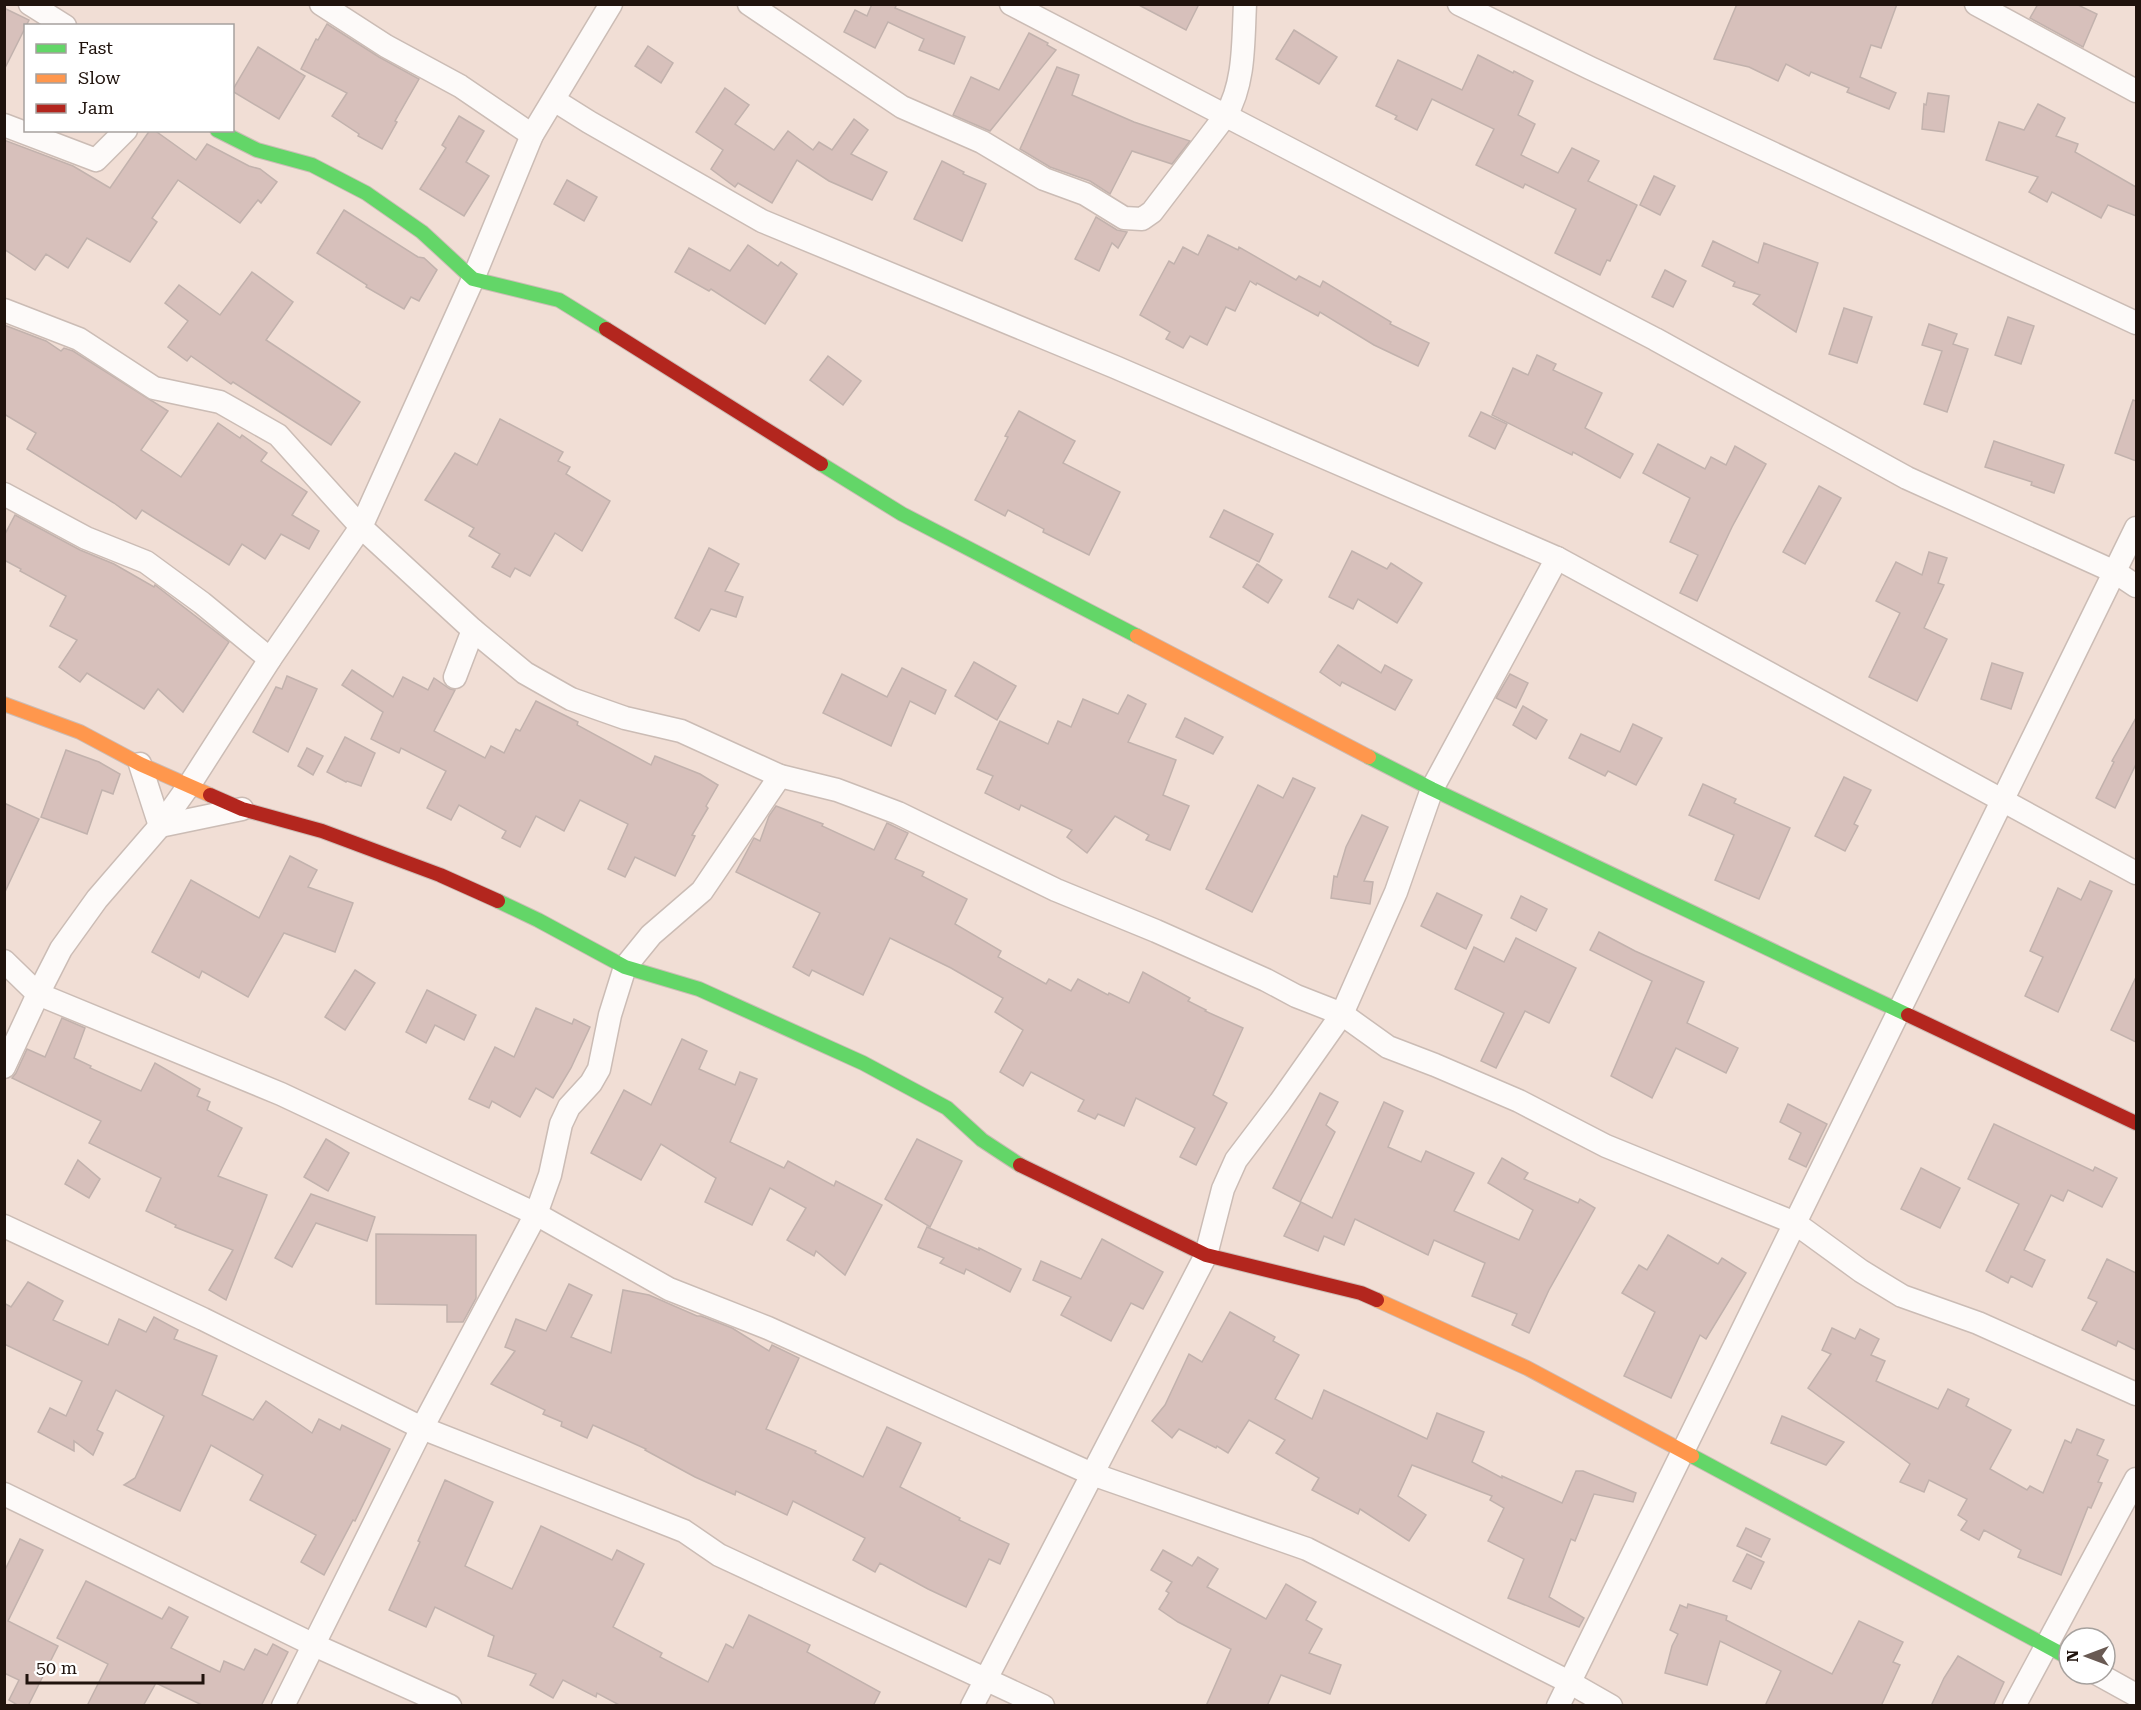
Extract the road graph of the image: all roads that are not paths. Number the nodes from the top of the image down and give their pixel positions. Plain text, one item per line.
1 (30, 4) edge
2 (321, 4) edge
3 (611, 4) edge
4 (750, 4) edge
5 (1011, 4) edge
6 (1245, 4) edge
7 (1459, 4) edge
8 (1976, 4) edge
9 (62, 24) edge
10 (2136, 91) edge
11 (554, 100) junction
12 (1226, 115) junction
13 (4, 125) edge
14 (124, 132) edge
15 (221, 132) edge
16 (532, 135) junction
17 (473, 279) junction
18 (4, 310) edge
19 (2136, 323) edge
20 (4, 494) edge
21 (362, 527) junction
22 (2136, 528) edge
23 (1557, 558) junction
24 (2115, 573) junction
25 (2136, 586) edge
26 (473, 630) junction
27 (270, 659) junction
28 (455, 677) dead end
29 (4, 704) edge
30 (140, 764) junction
31 (780, 776) junction
32 (190, 784) junction
33 (1432, 789) junction
34 (2003, 800) junction
35 (242, 809) junction
36 (160, 826) junction
37 (2136, 873) edge
38 (4, 961) edge
39 (625, 967) junction
40 (38, 994) junction
41 (1899, 1012) junction
42 (1342, 1014) junction
43 (4, 1067) edge
44 (2136, 1124) edge
45 (536, 1214) junction
46 (1795, 1223) junction
47 (4, 1226) edge
48 (1206, 1255) junction
49 (2136, 1394) edge
50 (422, 1428) junction
51 (1683, 1452) junction
52 (1092, 1474) junction
53 (2136, 1479) edge
54 (4, 1494) edge
55 (314, 1645) junction
56 (2046, 1645) junction
57 (2057, 1651) edge
58 (984, 1680) junction
59 (1569, 1682) junction
60 (2117, 1684) edge
61 (2136, 1695) edge
62 (283, 1706) edge
63 (450, 1706) edge
64 (972, 1706) edge
65 (1043, 1706) edge
66 (1558, 1706) edge
67 (1611, 1706) edge
68 (2014, 1706) edge

1 - 9 street
2 - 16 street
3 - 11 street
4 - 12 street
5 - 12 street
6 - 12 street
7 - 19 street
8 - 10 street
11 - 16 street
11 - 23 street
12 - 24 street
13 - 14 street
15 - 17 street
16 - 17 street
17 - 21 street
17 - 33 street
18 - 21 street
20 - 27 street
21 - 26 street
21 - 27 street
22 - 24 street
23 - 33 street
23 - 34 street
24 - 25 street
24 - 34 street
26 - 28 street
26 - 31 street
27 - 32 street
29 - 30 street
30 - 32 street
30 - 36 street
31 - 39 street
31 - 42 street
32 - 35 street
32 - 36 street
33 - 41 street
33 - 42 street
34 - 37 street
34 - 41 street
35 - 36 street
35 - 39 street
36 - 40 street
38 - 40 street
39 - 45 street
39 - 48 street
40 - 43 street
40 - 45 street
41 - 44 street
41 - 46 street
42 - 46 street
42 - 48 street
45 - 50 street
45 - 52 street
46 - 49 street
46 - 51 street
47 - 50 street
48 - 51 street
48 - 52 street
50 - 55 street
50 - 58 street
51 - 56 street
51 - 59 street
52 - 58 street
52 - 59 street
53 - 56 street
54 - 55 street
55 - 62 street
55 - 63 street
56 - 57 street
56 - 68 street
58 - 64 street
58 - 65 street
59 - 66 street
59 - 67 street
60 - 61 street

